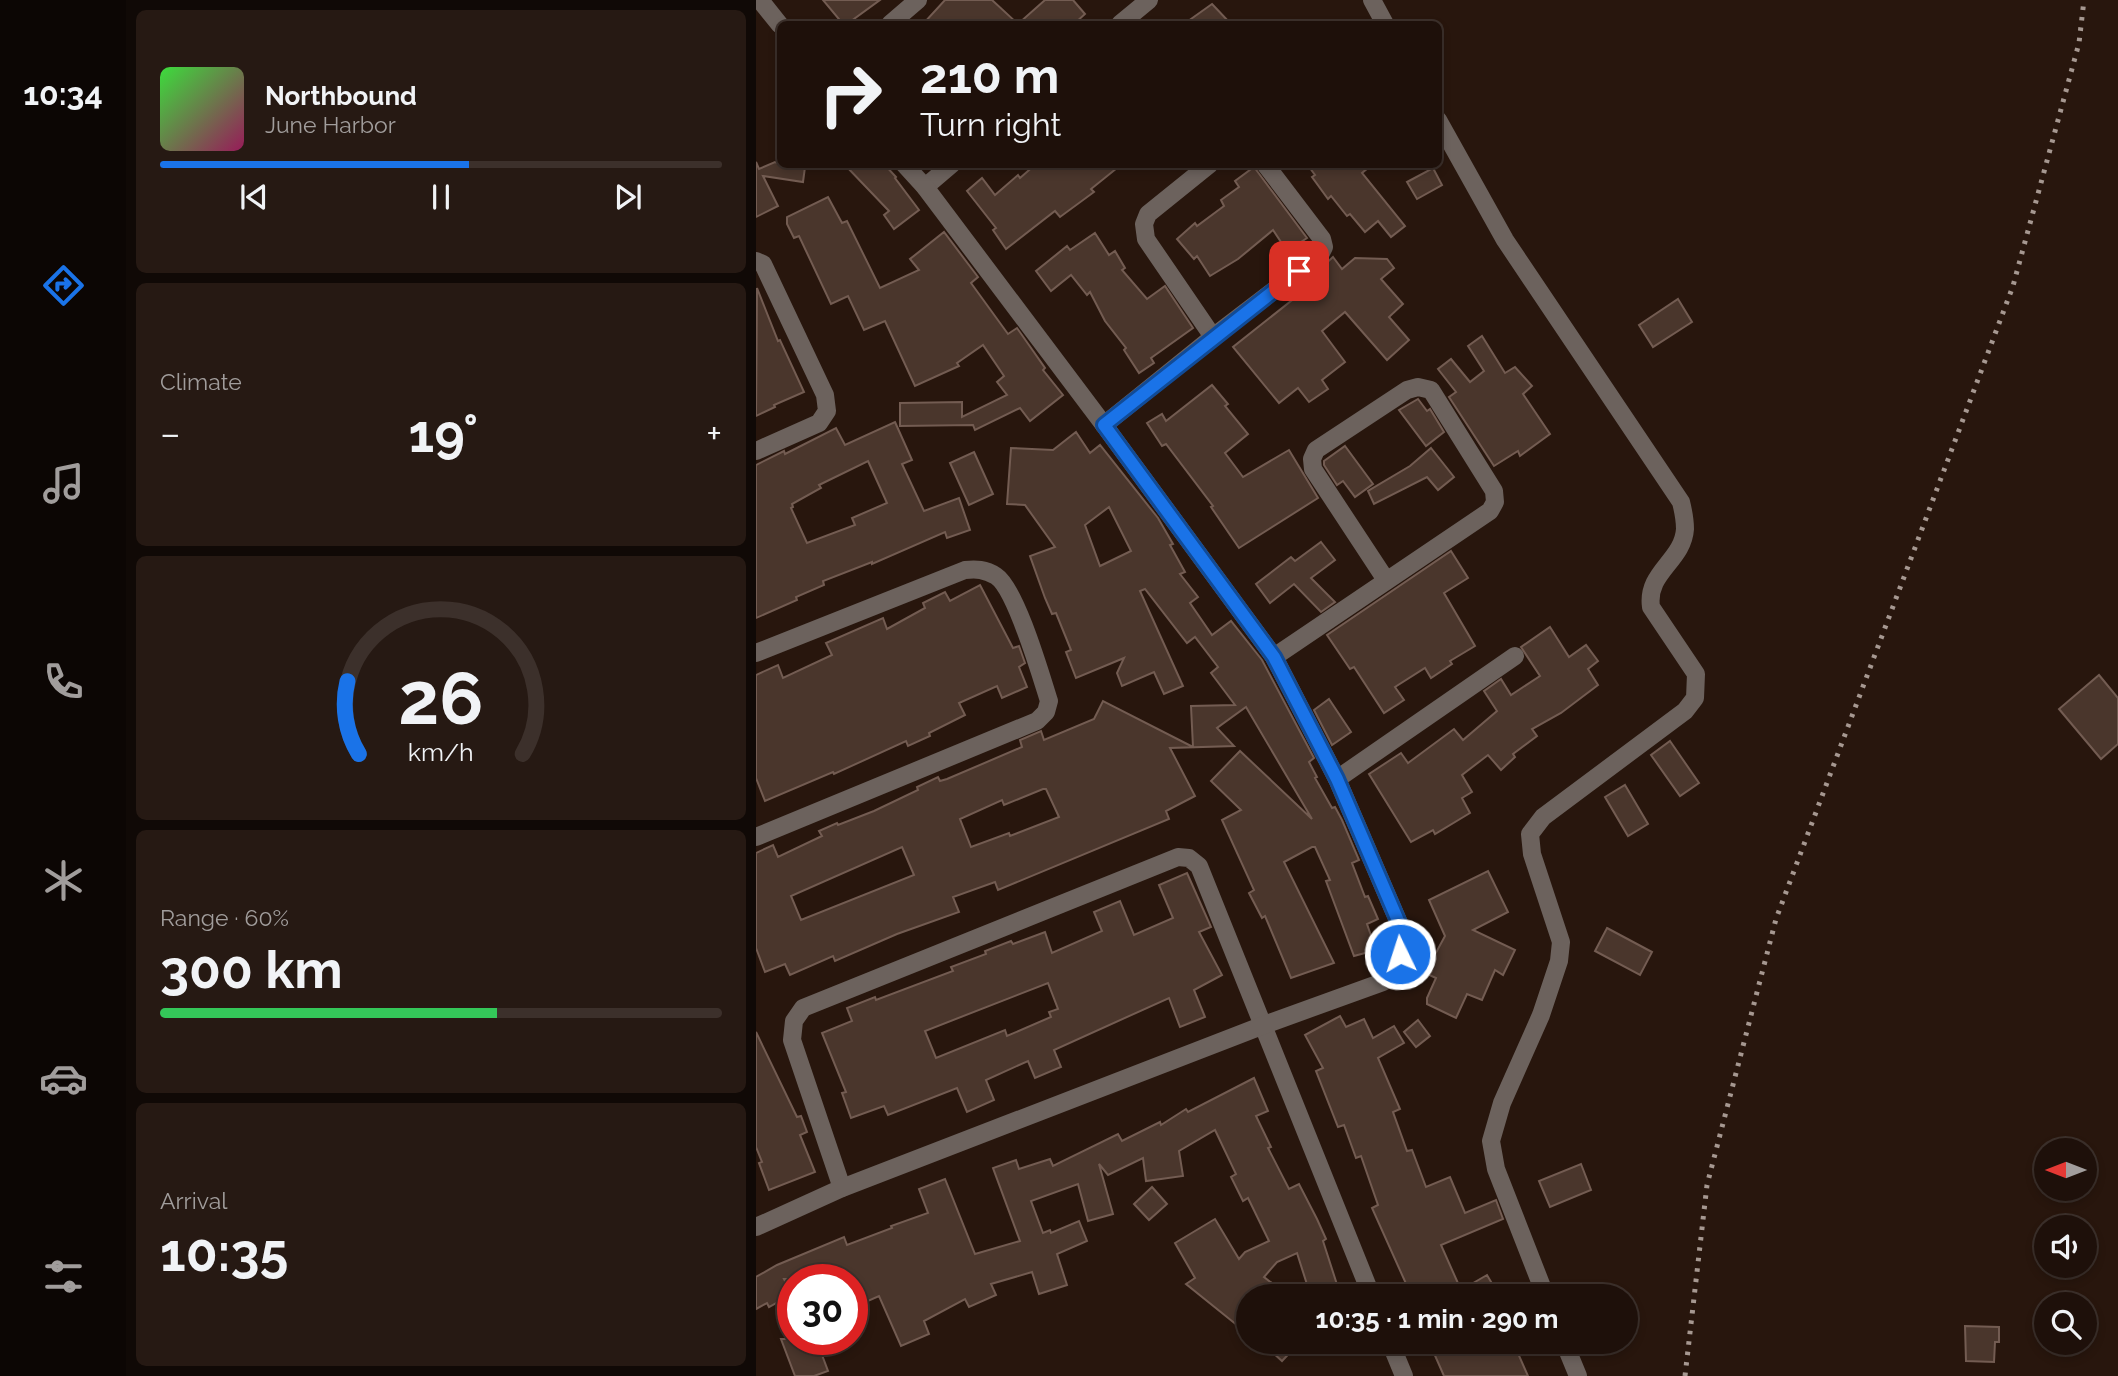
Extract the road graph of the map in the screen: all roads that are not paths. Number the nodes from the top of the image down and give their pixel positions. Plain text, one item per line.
1 (760, 0) edge
2 (918, 0) edge
3 (1149, 0) edge
4 (1372, 0) edge
5 (777, 21) edge
6 (894, 21) edge
7 (1124, 21) edge
8 (1383, 21) edge
9 (1442, 127) edge
10 (908, 168) edge
11 (947, 168) edge
12 (1205, 168) edge
13 (1268, 168) edge
14 (925, 187) junction
15 (756, 261) edge
16 (1213, 337) junction
17 (1104, 425) junction
18 (756, 451) edge
19 (1386, 580) junction
20 (756, 653) edge
21 (1515, 656) dead end
22 (1274, 657) junction
23 (1337, 779) junction
24 (756, 837) edge
25 (1264, 1025) junction
26 (842, 1188) junction
27 (756, 1227) edge
28 (1367, 1284) edge
29 (1541, 1284) edge
30 (1395, 1354) edge
31 (1569, 1354) edge
32 (1404, 1376) edge
33 (1578, 1376) edge

1 - 5 street
2 - 6 street
3 - 7 street
4 - 8 street
9 - 29 street
10 - 14 street
11 - 14 street
12 - 16 street
13 - 16 street
14 - 17 street
15 - 18 street
16 - 17 street
17 - 22 street
19 - 19 street
19 - 22 street
20 - 24 street
21 - 23 street
22 - 23 street
23 - 25 street
25 - 26 street
25 - 26 street
25 - 28 street
26 - 27 street
30 - 32 street
31 - 33 street

